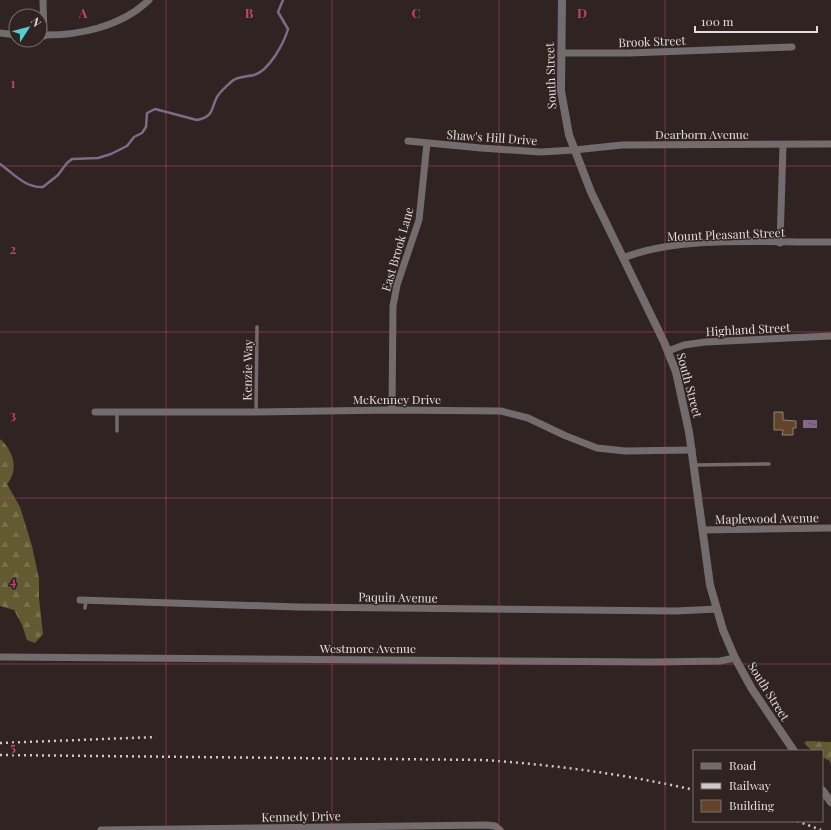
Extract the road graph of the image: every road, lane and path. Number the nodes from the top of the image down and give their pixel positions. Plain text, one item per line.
1 (149, 0) edge
2 (562, 0) edge
3 (48, 35) edge
4 (792, 48) dead end
5 (560, 53) junction
6 (408, 141) dead end
7 (427, 144) junction
8 (831, 144) edge
9 (783, 145) junction
10 (574, 150) junction
11 (831, 242) edge
12 (780, 243) junction
13 (623, 258) junction
14 (257, 327) dead end
15 (831, 336) edge
16 (668, 351) junction
17 (392, 410) junction
18 (96, 412) dead end
19 (117, 412) junction
20 (256, 412) junction
21 (117, 431) dead end
22 (692, 450) junction
23 (769, 464) dead end
24 (694, 465) junction
25 (831, 528) edge
26 (703, 530) junction
27 (84, 603) dead end
28 (716, 609) junction
29 (0, 657) edge
30 (735, 658) junction
31 (793, 750) edge
32 (823, 791) edge
33 (831, 802) edge
34 (101, 830) edge
35 (500, 830) edge

1 - 3 street
2 - 5 street, South Street
4 - 5 street, Brook Street
5 - 10 street, South Street
6 - 7 street, Shaw's Hill Drive
7 - 10 street, Shaw's Hill Drive
7 - 17 street, East Brook Lane
8 - 9 street, Dearborn Avenue
9 - 10 street, Dearborn Avenue
9 - 12 street
10 - 13 street, South Street
11 - 12 street, Mount Pleasant Street
12 - 13 street, Mount Pleasant Street
13 - 16 street, South Street
14 - 20 lane, Kenzie Way
15 - 16 street, Highland Street
16 - 22 street, South Street
17 - 20 street, McKenney Drive
17 - 22 street, McKenney Drive
18 - 19 street, McKenney Drive
19 - 20 street, McKenney Drive
19 - 21 lane
22 - 24 street, South Street
23 - 24 lane
24 - 26 street, South Street
25 - 26 street, Maplewood Avenue
26 - 28 street, South Street
27 - 28 street, Paquin Avenue
28 - 30 street, South Street
29 - 30 street, Westmore Avenue
30 - 31 street, South Street
32 - 33 street
34 - 35 street, Kennedy Drive

